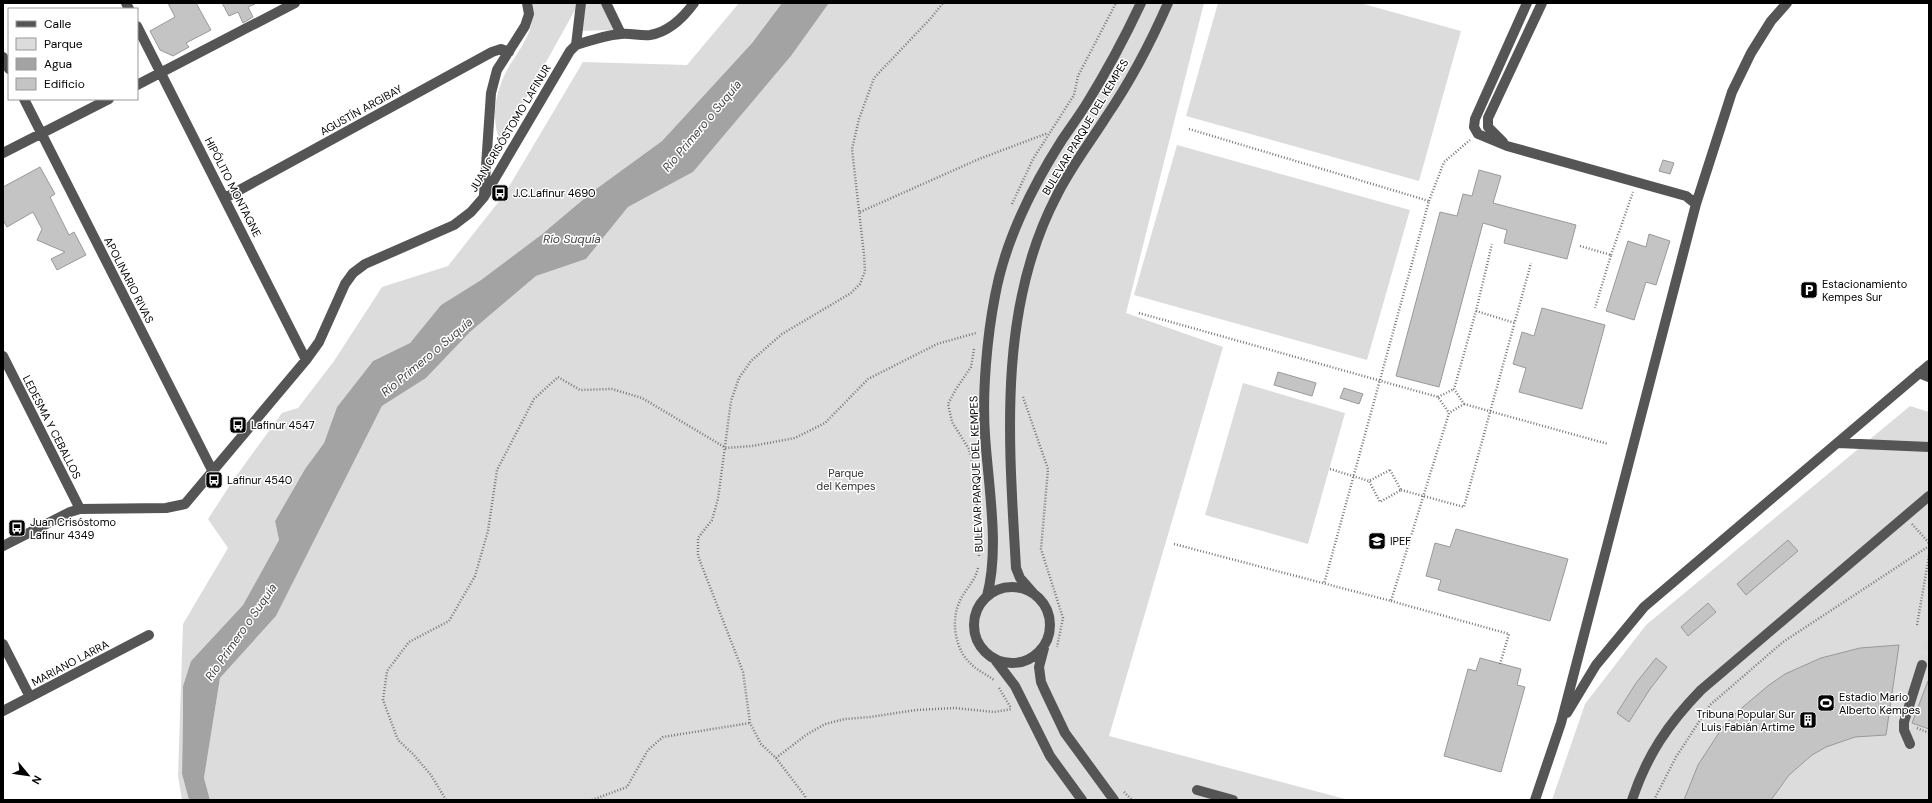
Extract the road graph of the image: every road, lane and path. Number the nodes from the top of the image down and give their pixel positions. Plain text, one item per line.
1 (295, 3) edge
2 (526, 3) edge
3 (581, 3) edge
4 (606, 3) edge
5 (694, 3) edge
6 (943, 3) edge
7 (1141, 3) edge
8 (1168, 3) edge
9 (1527, 3) edge
10 (1542, 3) edge
11 (1787, 3) edge
12 (274, 8) edge
13 (138, 28) edge
14 (622, 34) junction
15 (576, 45) junction
16 (509, 52) junction
17 (3, 57) edge
18 (8, 67) edge
19 (161, 73) junction
20 (138, 84) edge
21 (25, 100) edge
22 (107, 100) edge
23 (1189, 129) dead end
24 (1049, 133) dead end
25 (42, 134) junction
26 (1478, 134) junction
27 (1507, 146) junction
28 (3, 152) edge
29 (1636, 182) junction
30 (484, 197) junction
31 (225, 198) junction
32 (1429, 201) junction
33 (1696, 204) junction
34 (860, 212) junction
35 (1492, 244) dead end
36 (1580, 246) dead end
37 (1611, 255) junction
38 (1531, 263) dead end
39 (1596, 308) dead end
40 (1476, 311) junction
41 (1139, 313) dead end
42 (1515, 323) junction
43 (976, 333) dead end
44 (3, 356) edge
45 (306, 360) junction
46 (1929, 365) edge
47 (1919, 373) junction
48 (1929, 377) edge
49 (1380, 381) junction
50 (1454, 389) junction
51 (1022, 391) dead end
52 (1438, 397) junction
53 (1464, 404) junction
54 (1492, 412) junction
55 (1449, 413) junction
56 (1838, 443) junction
57 (1608, 444) dead end
58 (1929, 447) edge
59 (726, 448) junction
60 (1330, 469) dead end
61 (213, 472) junction
62 (1353, 477) junction
63 (1369, 481) junction
64 (1401, 490) junction
65 (1424, 496) junction
66 (1929, 496) edge
67 (80, 509) junction
68 (978, 516) dead end
69 (1905, 516) junction
70 (1929, 543) edge
71 (1174, 544) dead end
72 (3, 546) edge
73 (1929, 546) edge
74 (1929, 556) edge
75 (979, 559) dead end
76 (979, 564) dead end
77 (1324, 584) junction
78 (1034, 594) junction
79 (986, 596) junction
80 (1391, 601) junction
81 (1917, 625) dead end
82 (149, 635) dead end
83 (3, 644) edge
84 (1044, 645) junction
85 (1056, 648) dead end
86 (995, 660) junction
87 (1500, 664) dead end
88 (1922, 665) tunnel mouth
89 (30, 697) junction
90 (3, 711) edge
91 (750, 723) junction
92 (1561, 723) junction
93 (1910, 726) dead end
94 (1929, 733) edge
95 (1910, 744) dead end
96 (776, 758) junction
97 (1197, 790) dead end
98 (1123, 791) dead end
99 (446, 800) edge
100 (592, 800) edge
101 (806, 800) edge
102 (1082, 800) edge
103 (1114, 800) edge
104 (1132, 800) edge
105 (1233, 800) edge
106 (1535, 800) edge
107 (1632, 800) edge
108 (1654, 800) edge

1 - 12 street
2 - 16 street
3 - 15 street
4 - 14 street
5 - 14 street
6 - 34 path
7 - 79 street, BULEVAR PARQUE DEL KEMPES
8 - 78 street, BULEVAR PARQUE DEL KEMPES
9 - 26 street
10 - 27 street
11 - 33 street
12 - 19 street
13 - 19 street, HIPÓLITO MONTAGNE
14 - 15 street
15 - 30 street, JUAN CRISÓSTOMO LAFINUR
16 - 30 street
16 - 31 street, AGUSTÍN ARGIBAY
17 - 18 street
19 - 20 street
19 - 31 street, HIPÓLITO MONTAGNE
21 - 25 street, APOLINARIO RIVAS
22 - 25 street
23 - 32 path
24 - 34 path
25 - 28 street
25 - 61 street, APOLINARIO RIVAS
26 - 27 street
26 - 32 path
27 - 29 street
29 - 33 street
29 - 37 path
30 - 45 street, JUAN CRISÓSTOMO LAFINUR
31 - 45 street, HIPÓLITO MONTAGNE
32 - 49 path
33 - 92 street
34 - 59 path
35 - 40 path
36 - 37 path
37 - 39 path
38 - 42 path
40 - 42 path
40 - 50 path
41 - 49 path
42 - 54 path
43 - 59 path
44 - 67 street, LEDESMA Y CEBALLOS
45 - 61 street, JUAN CRISÓSTOMO LAFINUR
46 - 47 street
47 - 48 street
47 - 56 street
49 - 52 path
49 - 62 path
50 - 52 path
50 - 53 path
51 - 85 path
52 - 55 path
53 - 54 path
53 - 55 path
54 - 57 path
54 - 65 path
55 - 65 path
56 - 58 street
56 - 92 street
59 - 91 path
59 - 99 path
60 - 62 path
61 - 67 street, JUAN CRISÓSTOMO LAFINUR
62 - 63 path
62 - 77 path
63 - 64 path
63 - 64 path
64 - 65 path
65 - 80 path
66 - 69 street
67 - 72 street, JUAN CRISÓSTOMO LAFINUR
68 - 75 path
69 - 70 path
69 - 107 street
71 - 77 path
73 - 108 path
74 - 81 path
76 - 96 path
77 - 80 path
78 - 79 street
78 - 84 street
79 - 86 street
80 - 87 path
82 - 89 street, MARIANO LARRA
83 - 89 street
84 - 86 street
84 - 103 street
86 - 102 street
88 - 95 street
89 - 90 street, MARIANO LARRA
91 - 96 path
91 - 100 path
92 - 106 street
93 - 94 path
96 - 101 path
97 - 105 street
98 - 104 path

